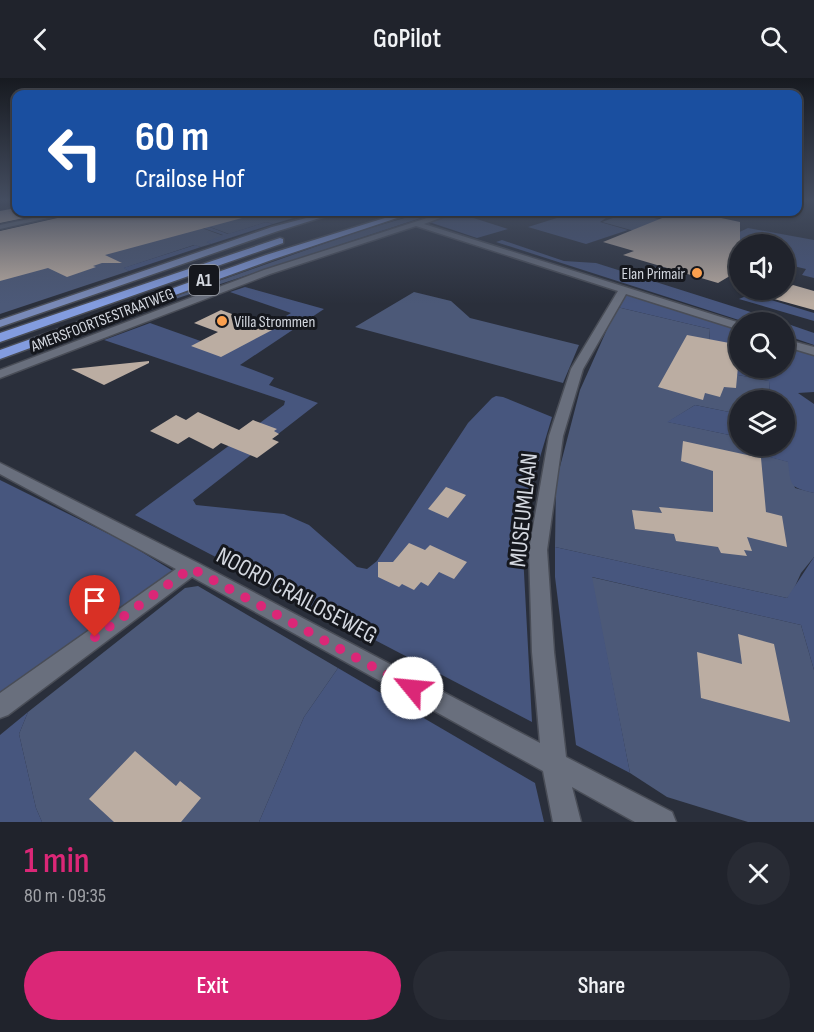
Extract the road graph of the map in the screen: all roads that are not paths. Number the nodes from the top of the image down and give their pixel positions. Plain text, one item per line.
1 (261, 235) edge
2 (298, 235) edge
3 (347, 235) edge
4 (365, 235) edge
5 (464, 235) edge
6 (625, 290) junction
7 (729, 323) edge
8 (0, 324) edge
9 (0, 338) edge
10 (795, 345) edge
11 (814, 351) edge
12 (0, 355) edge
13 (0, 374) edge
14 (0, 468) edge
15 (191, 568) junction
16 (0, 707) edge
17 (554, 765) junction
18 (567, 822) edge
19 (662, 822) edge

1 - 8 main road, AMERSFOORTSESTRAATWEG
2 - 9 highway, A1
3 - 12 highway, A1
4 - 13 street, AMERSFOORTSESTRAATWEG
5 - 6 street
6 - 7 street
6 - 17 street, MUSEUMLAAN
10 - 11 street
14 - 15 street, NOORD CRAILOSEWEG
15 - 16 street
15 - 17 street, NOORD CRAILOSEWEG
17 - 18 street, MUSEUMLAAN
17 - 19 street, NOORD CRAILOSEWEG

